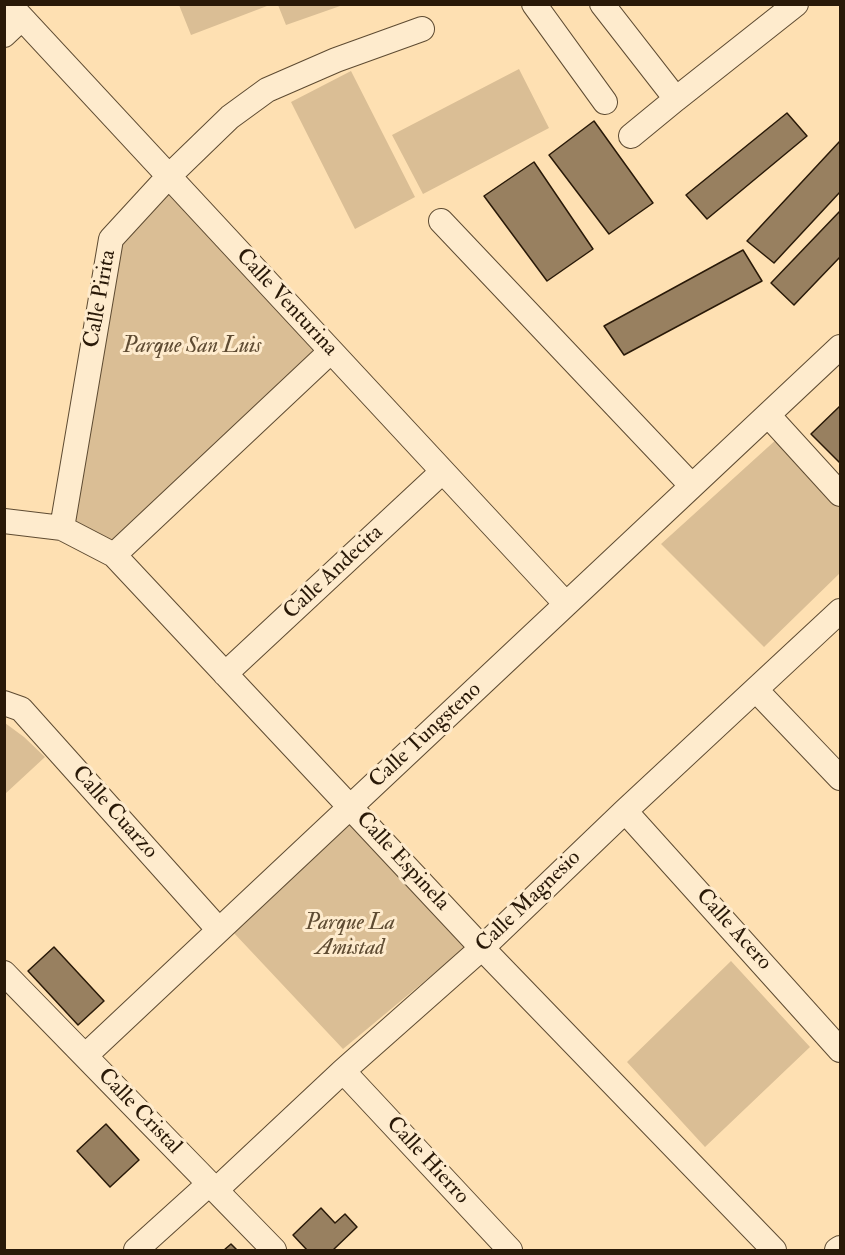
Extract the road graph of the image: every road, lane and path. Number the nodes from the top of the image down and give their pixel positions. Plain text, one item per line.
1 (534, 4) edge
2 (602, 4) edge
3 (796, 4) edge
4 (11, 20) edge
5 (422, 29) dead end
6 (676, 99) junction
7 (605, 102) dead end
8 (631, 136) dead end
9 (168, 177) junction
10 (441, 221) dead end
11 (840, 347) edge
12 (330, 352) junction
13 (768, 415) junction
14 (442, 472) junction
15 (692, 486) junction
16 (840, 494) edge
17 (4, 521) edge
18 (62, 528) junction
19 (114, 555) junction
20 (566, 604) junction
21 (840, 611) edge
22 (225, 674) junction
23 (756, 690) junction
24 (4, 703) edge
25 (840, 778) edge
26 (350, 807) junction
27 (625, 811) junction
28 (219, 930) junction
29 (482, 948) junction
30 (4, 973) edge
31 (840, 1050) edge
32 (85, 1056) junction
33 (344, 1071) junction
34 (212, 1187) junction
35 (136, 1251) edge
36 (274, 1251) edge
37 (510, 1251) edge
38 (774, 1251) edge

1 - 7 street
2 - 6 street
3 - 6 street
4 - 9 street, Calle Venturina
5 - 9 street, Calle Pirita
6 - 8 street
9 - 12 street, Calle Venturina
9 - 18 street, Calle Pirita
10 - 15 street
11 - 13 street, Calle Tungsteno
12 - 14 street, Calle Venturina
12 - 19 street
13 - 15 street, Calle Tungsteno
13 - 16 street
14 - 20 street, Calle Venturina
14 - 22 street, Calle Andecita
15 - 20 street, Calle Tungsteno
17 - 18 street, Calle Espinela
18 - 19 street, Calle Espinela
19 - 22 street, Calle Espinela
20 - 26 street, Calle Tungsteno
21 - 23 street, Calle Magnesio
22 - 26 street, Calle Espinela
23 - 25 street
23 - 27 street, Calle Magnesio
24 - 28 street, Calle Cuarzo
26 - 28 street, Calle Tungsteno
26 - 29 street, Calle Espinela
27 - 29 street, Calle Magnesio
27 - 31 street, Calle Acero
28 - 32 street, Calle Tungsteno
29 - 33 street, Calle Magnesio
29 - 38 street, Calle Espinela
30 - 32 street, Calle Cristal
32 - 34 street, Calle Cristal
33 - 34 street, Calle Magnesio
33 - 37 street, Calle Hierro
34 - 35 street, Calle Magnesio
34 - 36 street, Calle Cristal

